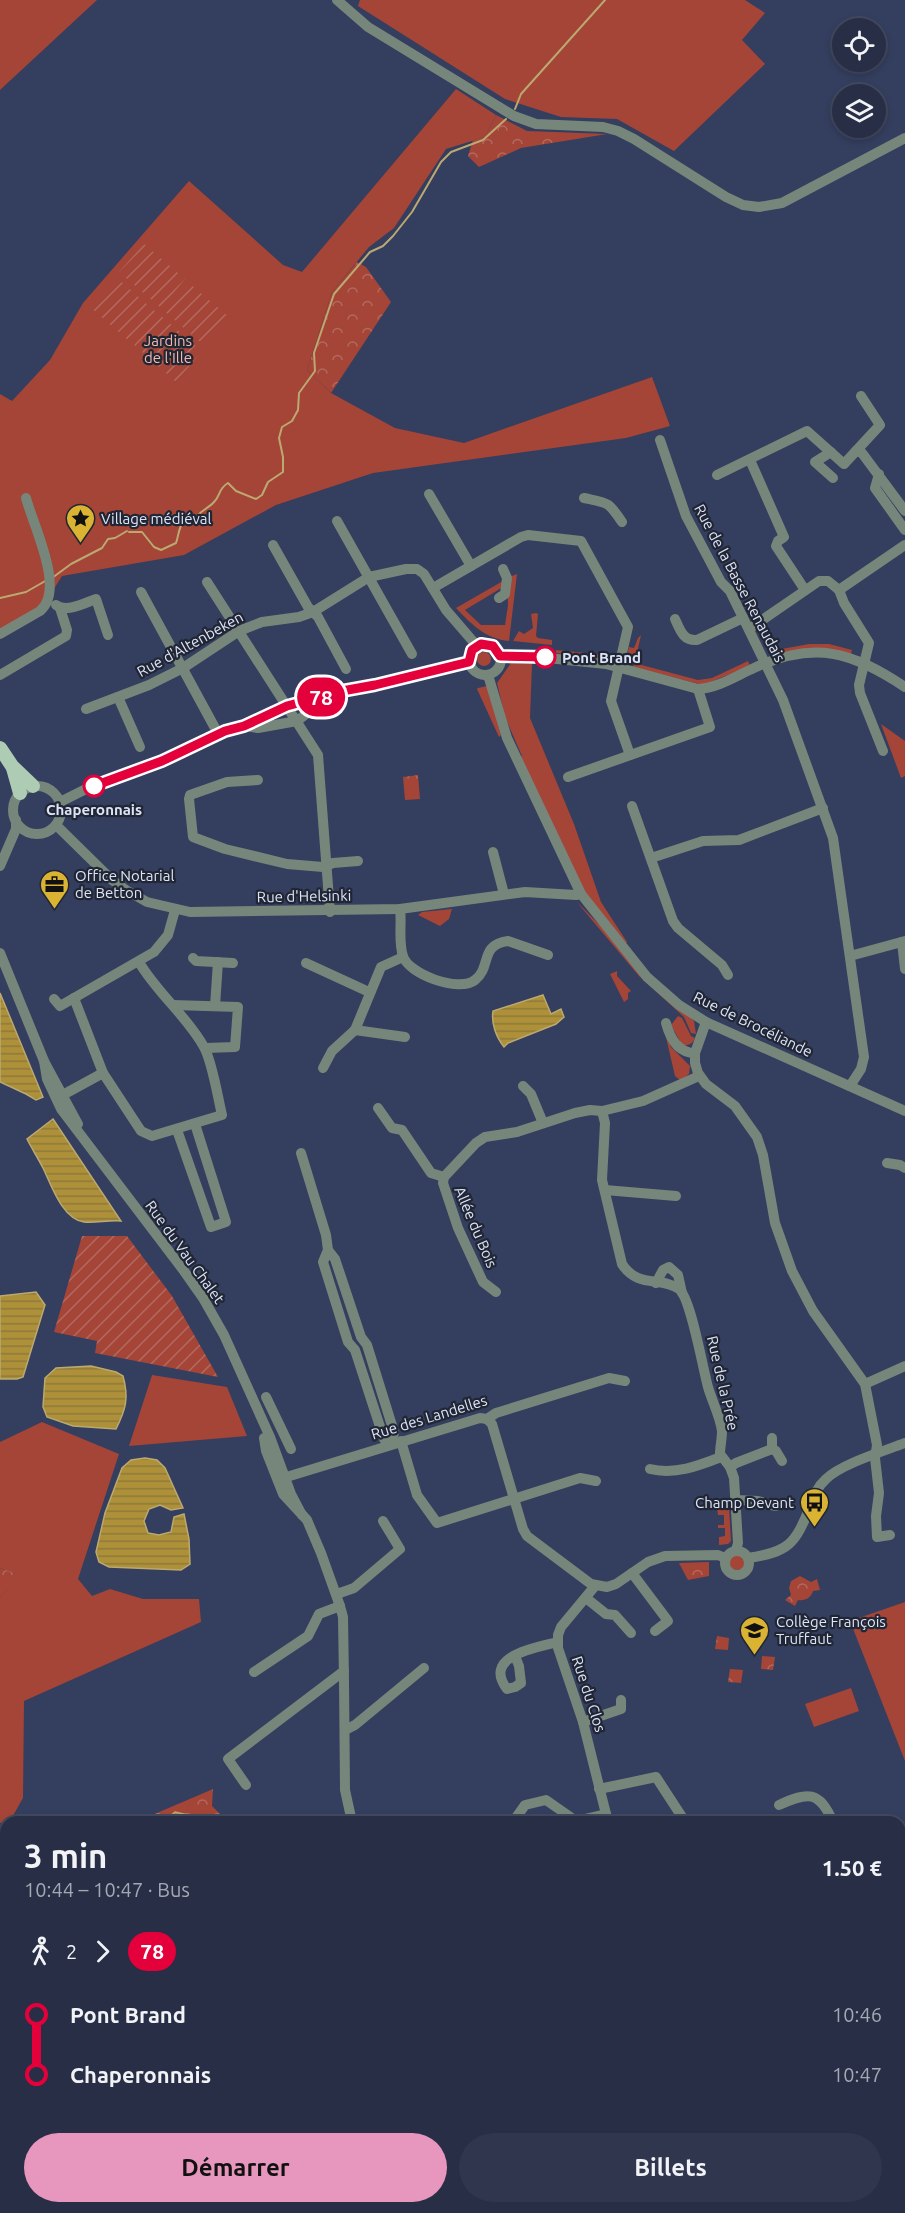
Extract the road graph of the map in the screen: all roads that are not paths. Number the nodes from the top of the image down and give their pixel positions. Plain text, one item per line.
1 (337, 0) edge
2 (346, 4) edge
3 (905, 138) edge
4 (861, 396) dead end
5 (660, 440) dead end
6 (856, 451) junction
7 (831, 452) junction
8 (750, 460) junction
9 (879, 474) junction
10 (717, 475) dead end
11 (832, 478) dead end
12 (429, 494) dead end
13 (26, 498) dead end
14 (584, 498) dead end
15 (905, 511) edge
16 (337, 521) dead end
17 (622, 522) dead end
18 (905, 530) edge
19 (273, 545) dead end
20 (905, 545) edge
21 (471, 566) junction
22 (503, 569) dead end
23 (369, 577) junction
24 (207, 582) dead end
25 (433, 588) junction
26 (805, 590) junction
27 (839, 590) junction
28 (141, 592) dead end
29 (499, 598) dead end
30 (45, 607) junction
31 (60, 608) junction
32 (313, 612) junction
33 (743, 618) junction
34 (675, 619) dead end
35 (749, 629) junction
36 (239, 631) junction
37 (0, 634) edge
38 (108, 635) dead end
39 (477, 646) junction
40 (412, 654) dead end
41 (500, 656) junction
42 (469, 662) junction
43 (863, 662) junction
44 (764, 663) junction
45 (618, 667) junction
46 (183, 668) junction
47 (346, 669) dead end
48 (0, 675) edge
49 (488, 675) junction
50 (905, 687) edge
51 (698, 689) junction
52 (332, 694) junction
53 (118, 697) junction
54 (287, 706) junction
55 (86, 709) dead end
56 (297, 722) junction
57 (244, 726) junction
58 (215, 728) dead end
59 (140, 747) dead end
60 (0, 748) edge
61 (883, 751) dead end
62 (630, 755) junction
63 (12, 766) junction
64 (568, 777) dead end
65 (258, 780) dead end
66 (33, 786) junction
67 (20, 793) junction
68 (60, 802) junction
69 (632, 806) dead end
70 (823, 808) junction
71 (16, 820) junction
72 (56, 825) junction
73 (30, 832) junction
74 (7, 849) junction
75 (493, 852) dead end
76 (651, 858) junction
77 (358, 861) dead end
78 (328, 865) junction
79 (0, 866) edge
80 (504, 894) junction
81 (581, 894) junction
82 (400, 909) junction
83 (175, 910) junction
84 (330, 912) junction
85 (903, 941) edge
86 (0, 953) edge
87 (548, 955) dead end
88 (850, 956) junction
89 (403, 957) junction
90 (193, 958) dead end
91 (139, 962) junction
92 (218, 962) junction
93 (233, 963) dead end
94 (306, 963) dead end
95 (905, 969) edge
96 (728, 975) dead end
97 (369, 992) junction
98 (74, 998) junction
99 (54, 999) dead end
100 (173, 1005) junction
101 (215, 1006) junction
102 (706, 1022) junction
103 (666, 1023) dead end
104 (355, 1030) junction
105 (405, 1037) dead end
106 (205, 1048) junction
107 (695, 1053) junction
108 (323, 1068) dead end
109 (103, 1073) junction
110 (699, 1076) junction
111 (523, 1086) dead end
112 (850, 1086) junction
113 (59, 1097) junction
114 (378, 1108) dead end
115 (602, 1111) junction
116 (905, 1111) edge
117 (543, 1123) junction
118 (195, 1124) junction
119 (177, 1130) junction
120 (301, 1153) dead end
121 (887, 1163) dead end
122 (905, 1168) edge
123 (444, 1177) junction
124 (604, 1190) junction
125 (676, 1196) dead end
126 (328, 1250) junction
127 (656, 1283) junction
128 (496, 1292) dead end
129 (682, 1293) junction
130 (367, 1345) junction
131 (355, 1350) junction
132 (905, 1366) edge
133 (625, 1380) dead end
134 (865, 1384) junction
135 (266, 1397) dead end
136 (276, 1417) junction
137 (488, 1419) junction
138 (264, 1425) junction
139 (396, 1443) junction
140 (905, 1443) edge
141 (291, 1449) dead end
142 (876, 1454) junction
143 (722, 1457) junction
144 (782, 1461) dead end
145 (730, 1467) junction
146 (650, 1469) dead end
147 (281, 1478) junction
148 (596, 1481) dead end
149 (515, 1500) junction
150 (736, 1500) junction
151 (775, 1506) dead end
152 (382, 1521) dead end
153 (890, 1535) dead end
154 (736, 1550) junction
155 (725, 1558) junction
156 (748, 1558) junction
157 (632, 1573) junction
158 (595, 1586) junction
159 (338, 1594) junction
160 (586, 1598) junction
161 (340, 1606) junction
162 (654, 1631) dead end
163 (631, 1634) dead end
164 (558, 1642) junction
165 (514, 1656) dead end
166 (423, 1668) dead end
167 (344, 1671) junction
168 (254, 1672) dead end
169 (621, 1700) dead end
170 (584, 1722) junction
171 (345, 1730) junction
172 (246, 1785) dead end
173 (600, 1789) junction
174 (779, 1805) dead end
175 (351, 1816) edge
176 (517, 1816) edge
177 (569, 1816) edge
178 (607, 1816) edge
179 (681, 1816) edge
180 (830, 1816) edge

1 - 2 street
2 - 3 street
4 - 6 street
5 - 33 street, Rue de la Basse Renaudais
6 - 7 street
6 - 9 street
7 - 8 street
7 - 11 street
8 - 10 street
8 - 26 street
9 - 15 street
9 - 18 street
12 - 21 street
13 - 30 street
14 - 17 street
16 - 23 street
19 - 32 street
20 - 27 street
21 - 25 street
21 - 45 street
22 - 29 street
23 - 25 street, Rue d'Altenbeken
23 - 32 street, Rue d'Altenbeken
23 - 40 street
24 - 36 street
25 - 39 street, Rue d'Altenbeken
26 - 27 street
26 - 35 street
27 - 43 street
28 - 46 street
30 - 31 street
30 - 37 street
31 - 38 street
31 - 48 street
32 - 36 street, Rue d'Altenbeken
32 - 47 street
33 - 34 street
33 - 35 street, Rue de la Basse Renaudais
35 - 44 street, Rue de la Basse Renaudais
36 - 46 street, Rue d'Altenbeken
36 - 54 street
39 - 41 street
39 - 42 street
41 - 45 street
41 - 49 street
42 - 49 street
42 - 52 street
43 - 44 street
43 - 50 street
43 - 61 street
44 - 51 street
44 - 70 street, Rue de la Basse Renaudais
45 - 51 street
45 - 62 street
46 - 53 street, Rue d'Altenbeken
46 - 58 street
49 - 81 street, Rue de Brocéliande
51 - 62 street
52 - 54 street
52 - 56 street
53 - 55 street, Rue d'Altenbeken
53 - 59 street
54 - 56 street
54 - 57 street
56 - 57 street
56 - 78 street
57 - 68 street
60 - 63 main road
62 - 64 street
63 - 66 main road
63 - 67 main road
65 - 78 street
66 - 67 street
66 - 68 street
67 - 71 street
68 - 72 street
69 - 76 street
70 - 76 street
70 - 88 street, Rue de la Basse Renaudais
71 - 73 street
71 - 74 street
72 - 73 street
72 - 83 street, Rue d'Helsinki
73 - 74 street
74 - 79 street
75 - 80 street
76 - 96 street
77 - 78 street
78 - 84 street
80 - 81 street, Rue d'Helsinki
80 - 82 street, Rue d'Helsinki
81 - 102 street, Rue de Brocéliande
82 - 84 street, Rue d'Helsinki
82 - 89 street
83 - 84 street, Rue d'Helsinki
83 - 91 street
85 - 88 street
85 - 95 street
86 - 113 street, Rue du Vau Chalet
87 - 89 street
88 - 112 street, Rue de la Basse Renaudais
89 - 97 street
90 - 92 street
91 - 98 street
91 - 100 street
92 - 93 street
92 - 101 street
94 - 97 street
97 - 104 street
98 - 99 street
98 - 109 street
100 - 101 street
100 - 106 street
101 - 106 street
102 - 107 street
102 - 112 street, Rue de Brocéliande
103 - 107 street
104 - 105 street
104 - 108 street
106 - 118 street
107 - 110 street
109 - 113 street
109 - 119 street
110 - 115 street, Allée du Bois
110 - 134 street
111 - 117 street
112 - 116 street, Rue de Brocéliande
113 - 138 street, Rue du Vau Chalet
114 - 123 street
115 - 117 street, Allée du Bois
115 - 124 street
117 - 123 street, Allée du Bois
118 - 119 street
118 - 119 street
120 - 126 street
121 - 122 street
123 - 128 street, Allée du Bois
124 - 125 street
124 - 127 street
126 - 130 street
126 - 131 street
127 - 129 street
127 - 129 street, Rue de la Prée
129 - 143 street, Rue de la Prée
130 - 131 street
130 - 139 street
131 - 139 street
132 - 134 street
133 - 137 street, Rue des Landelles
134 - 142 street
135 - 136 street
136 - 138 street
136 - 141 street
137 - 139 street, Rue des Landelles
137 - 149 street
138 - 147 street, Rue du Vau Chalet
139 - 147 street, Rue des Landelles
139 - 149 street
140 - 142 street
142 - 153 street
142 - 156 street
143 - 145 street
143 - 146 street
144 - 145 street
145 - 150 street
147 - 159 street, Rue du Vau Chalet
148 - 149 street
149 - 158 street
150 - 151 street
150 - 154 street
152 - 159 street
154 - 155 street
154 - 156 street
155 - 156 street
155 - 157 street
157 - 158 street
157 - 162 street
158 - 160 street, Rue du Clos
159 - 161 street, Rue du Vau Chalet
160 - 163 street
160 - 164 street, Rue du Clos
161 - 167 street, Rue du Vau Chalet
161 - 168 street
164 - 165 street
164 - 170 street, Rue du Clos
166 - 171 street
167 - 171 street, Rue du Vau Chalet
167 - 172 street
169 - 170 street
170 - 173 street, Rue du Clos
171 - 175 street, Rue du Vau Chalet
173 - 178 street, Rue du Clos
173 - 179 street
174 - 180 street
176 - 177 street

